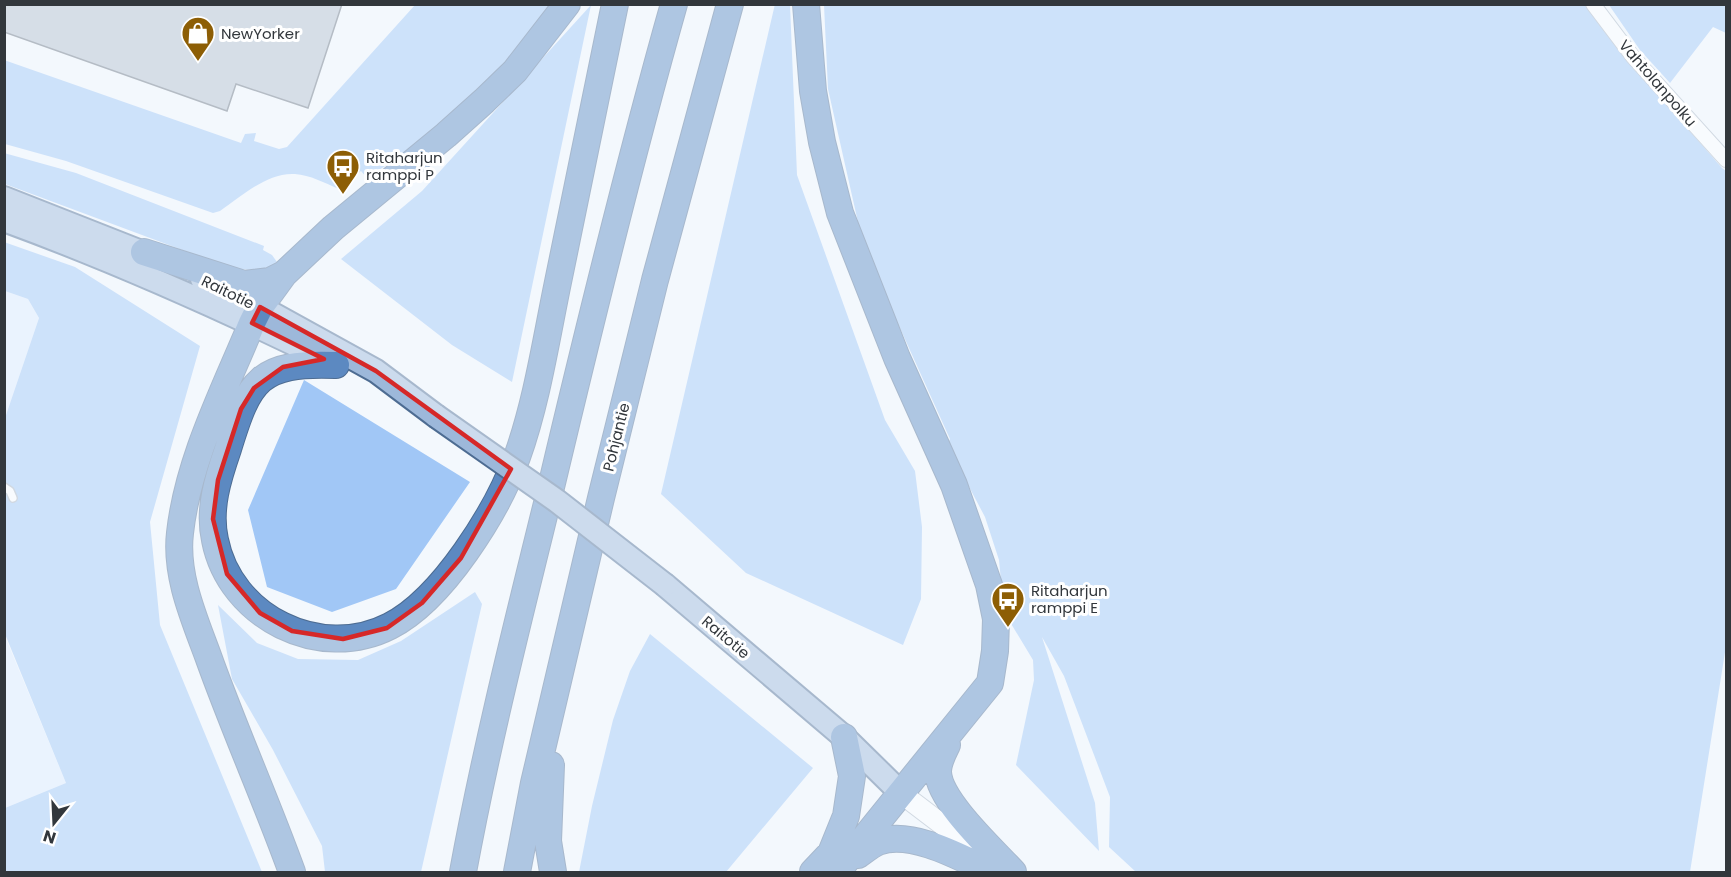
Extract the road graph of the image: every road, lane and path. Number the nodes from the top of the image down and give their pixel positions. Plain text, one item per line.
1 (567, 4) edge
2 (615, 4) edge
3 (674, 4) edge
4 (730, 4) edge
5 (806, 4) edge
6 (1593, 4) edge
7 (1726, 160) edge
8 (4, 198) edge
9 (4, 220) edge
10 (144, 252) junction
11 (284, 274) junction
12 (256, 315) junction
13 (336, 365) junction
14 (436, 416) junction
15 (4, 487) edge
16 (13, 498) dead end
17 (556, 691) junction
18 (953, 732) junction
19 (844, 737) junction
20 (902, 794) junction
21 (841, 868) edge
22 (292, 873) edge
23 (463, 873) edge
24 (517, 873) edge
25 (553, 873) edge
26 (813, 873) edge
27 (991, 873) edge
28 (1005, 873) edge
29 (1013, 873) edge

1 - 11 highway
2 - 13 highway
3 - 23 highway
4 - 17 highway, Pohjantie
5 - 18 highway
6 - 7 street, Vahtolanpolku
8 - 10 main road, Raitotie
9 - 12 main road, Raitotie
10 - 11 highway
10 - 12 main road, Raitotie
11 - 12 highway
12 - 13 main road, Raitotie
12 - 14 main road, Raitotie
12 - 22 highway
13 - 14 main road, Raitotie
14 - 19 main road, Raitotie, bridge
15 - 16 lane
17 - 24 highway, Pohjantie
17 - 25 highway
18 - 20 highway
18 - 29 highway
19 - 20 main road, Raitotie
19 - 26 highway
20 - 21 highway
20 - 28 main road, Raitotie
21 - 27 highway

